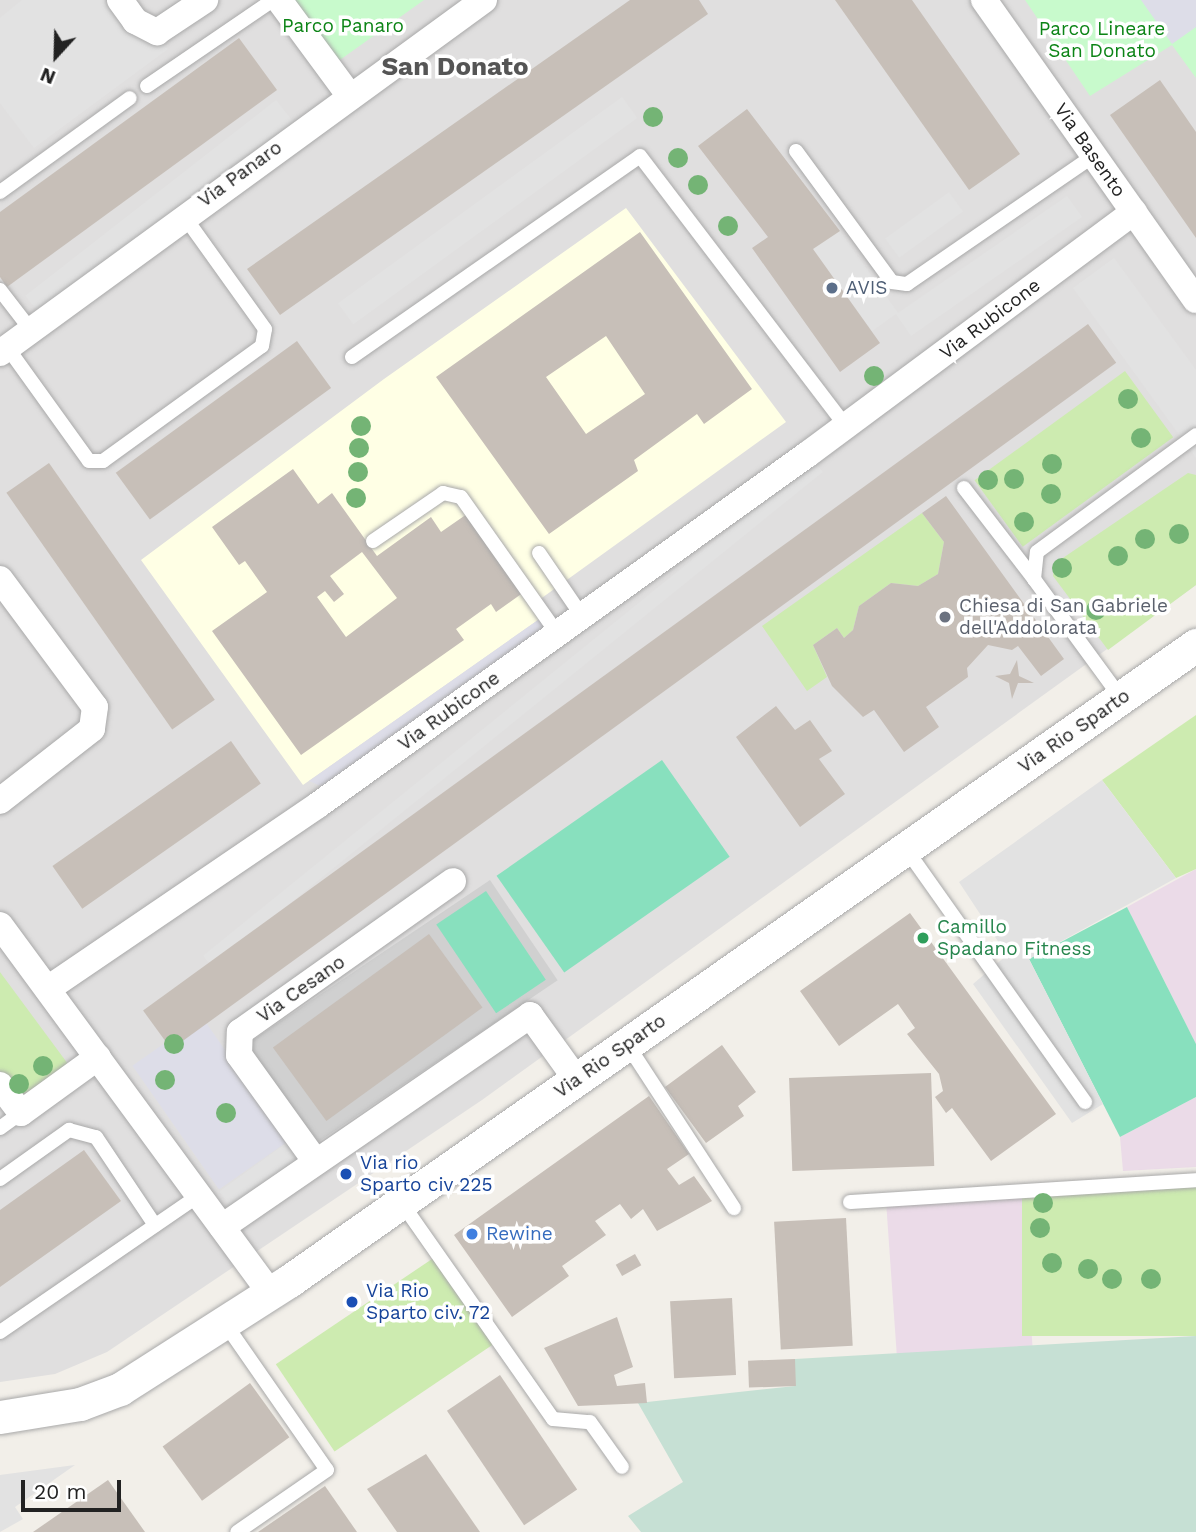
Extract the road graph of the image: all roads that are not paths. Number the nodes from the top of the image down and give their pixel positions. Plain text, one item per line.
1 (120, 0) edge
2 (205, 0) edge
3 (273, 0) edge
4 (279, 0) edge
5 (484, 0) edge
6 (984, 0) edge
7 (147, 86) dead end
8 (349, 95) junction
9 (131, 98) dead end
10 (796, 150) dead end
11 (1095, 155) junction
12 (0, 192) edge
13 (1134, 212) junction
14 (184, 216) junction
15 (0, 290) edge
16 (1196, 300) edge
17 (30, 330) junction
18 (4, 350) edge
19 (352, 357) dead end
20 (845, 425) junction
21 (1196, 435) edge
22 (964, 488) dead end
23 (373, 541) dead end
24 (539, 553) dead end
25 (0, 579) edge
26 (1034, 579) junction
27 (582, 615) junction
28 (557, 633) junction
29 (1196, 645) edge
30 (1121, 698) junction
31 (0, 801) edge
32 (906, 849) junction
33 (453, 881) dead end
34 (0, 925) edge
35 (49, 988) junction
36 (627, 1044) junction
37 (98, 1058) junction
38 (576, 1079) junction
39 (0, 1085) edge
40 (1085, 1102) dead end
41 (10, 1121) edge
42 (316, 1162) junction
43 (0, 1178) edge
44 (1196, 1181) edge
45 (199, 1195) junction
46 (401, 1202) junction
47 (850, 1202) dead end
48 (734, 1208) dead end
49 (155, 1225) junction
50 (222, 1227) junction
51 (270, 1293) junction
52 (224, 1322) junction
53 (0, 1332) edge
54 (0, 1417) edge
55 (622, 1467) dead end
56 (237, 1532) edge

1 - 2 street
3 - 7 lane
4 - 8 street
5 - 8 street, Via Panaro
6 - 11 street, Via Basento
8 - 14 street, Via Panaro
9 - 12 lane
10 - 11 lane
11 - 13 street, Via Basento
13 - 16 street, Via Basento
13 - 20 street, Via Rubicone
14 - 17 street, Via Panaro
14 - 18 lane
15 - 17 lane
17 - 18 street, Via Panaro
19 - 20 lane
20 - 27 street, Via Rubicone
21 - 26 lane
22 - 26 lane
23 - 28 lane
24 - 27 lane
25 - 31 street
26 - 30 lane
27 - 28 street, Via Rubicone
28 - 35 street, Via Rubicone
29 - 30 street, Via Rio Sparto
30 - 32 street, Via Rio Sparto
32 - 36 street, Via Rio Sparto
32 - 40 lane
33 - 42 street, Via Cesano
34 - 35 street
35 - 37 street
36 - 38 street, Via Rio Sparto
36 - 48 lane
37 - 41 street
37 - 45 street
38 - 42 street
38 - 46 street, Via Rio Sparto
39 - 41 street
42 - 50 street
43 - 49 lane
44 - 47 lane
45 - 49 lane
45 - 50 street
46 - 51 street, Via Rio Sparto
46 - 55 lane
49 - 53 lane
50 - 51 street
51 - 52 street, Via Rio Sparto
52 - 54 street, Via Rio Sparto
52 - 56 lane

